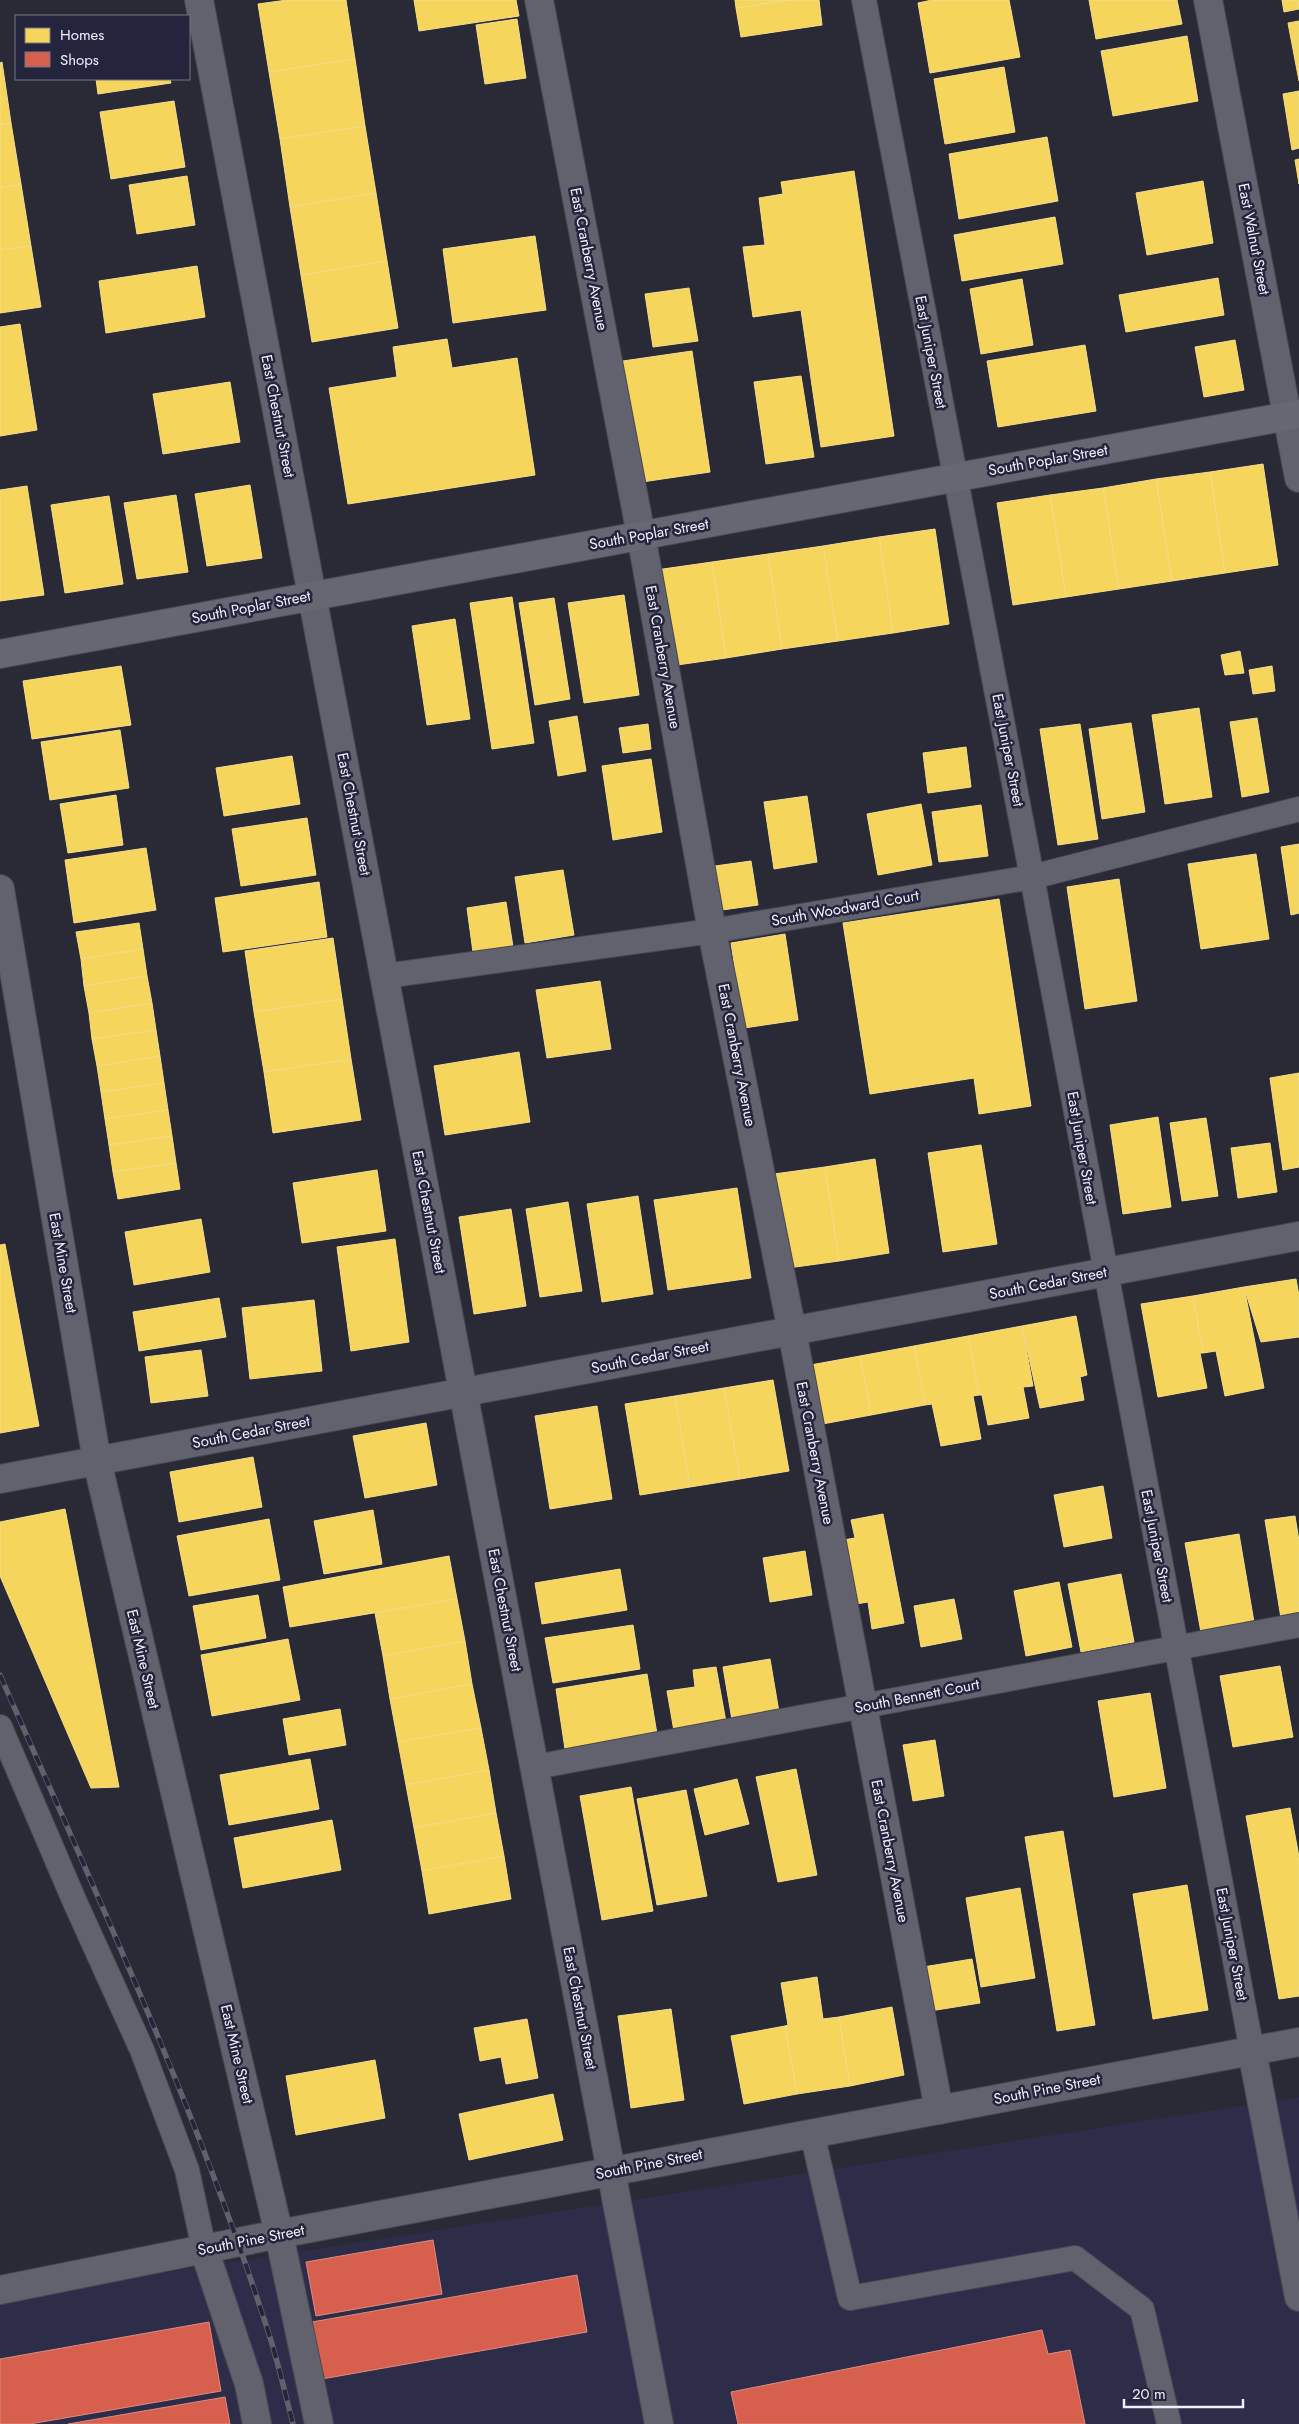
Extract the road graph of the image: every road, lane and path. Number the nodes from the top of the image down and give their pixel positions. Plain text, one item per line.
1 (199, 0) edge
2 (540, 0) edge
3 (864, 0) edge
4 (1208, 0) edge
5 (1293, 415) edge
6 (954, 477) junction
7 (1299, 478) edge
8 (641, 535) junction
9 (312, 596) junction
10 (0, 654) edge
11 (1299, 809) edge
12 (1032, 877) junction
13 (0, 888) edge
14 (712, 931) junction
15 (385, 976) junction
16 (1299, 1236) edge
17 (1105, 1272) junction
18 (792, 1331) junction
19 (464, 1392) junction
20 (97, 1461) junction
21 (0, 1479) edge
22 (1299, 1624) edge
23 (1176, 1648) junction
24 (863, 1706) junction
25 (0, 1727) edge
26 (534, 1767) junction
27 (1299, 2042) edge
28 (1252, 2051) junction
29 (940, 2110) junction
30 (812, 2133) junction
31 (611, 2171) junction
32 (279, 2234) junction
33 (204, 2249) junction
34 (0, 2290) edge
35 (1299, 2296) edge
36 (257, 2424) edge
37 (318, 2424) edge
38 (659, 2424) edge
39 (1169, 2424) edge

1 - 9 street, East Chestnut Street
2 - 8 street, East Cranberry Avenue
3 - 6 lane, East Juniper Street
4 - 5 street, East Walnut Street
5 - 6 main road, South Poplar Street
5 - 7 street, East Walnut Street
6 - 8 main road, South Poplar Street
6 - 12 lane, East Juniper Street
8 - 9 main road, South Poplar Street
8 - 14 street, East Cranberry Avenue
9 - 10 main road, South Poplar Street
9 - 15 street, East Chestnut Street
11 - 12 lane, South Woodward Court
12 - 14 lane, South Woodward Court
12 - 17 lane, East Juniper Street
13 - 20 street, East Mine Street
14 - 15 lane, South Woodward Court
14 - 18 street, East Cranberry Avenue
15 - 19 street, East Chestnut Street
16 - 17 street, South Cedar Street
17 - 18 street, South Cedar Street
17 - 23 lane, East Juniper Street
18 - 19 street, South Cedar Street
18 - 24 street, East Cranberry Avenue
19 - 20 street, South Cedar Street
19 - 26 street, East Chestnut Street
20 - 21 street, South Cedar Street
20 - 32 street, East Mine Street
22 - 23 lane, South Bennett Court
23 - 24 lane, South Bennett Court
23 - 28 lane, East Juniper Street
24 - 26 lane, South Bennett Court
24 - 29 street, East Cranberry Avenue
25 - 33 lane
26 - 31 street, East Chestnut Street
27 - 28 street, South Pine Street
28 - 29 street, South Pine Street
28 - 35 street, East Juniper Street
29 - 30 street, South Pine Street
30 - 31 street, South Pine Street
30 - 39 lane
31 - 32 street, South Pine Street
31 - 38 street, East Chestnut Street
32 - 33 street, South Pine Street
32 - 37 street, East Mine Street
33 - 34 street, South Pine Street
33 - 36 street

